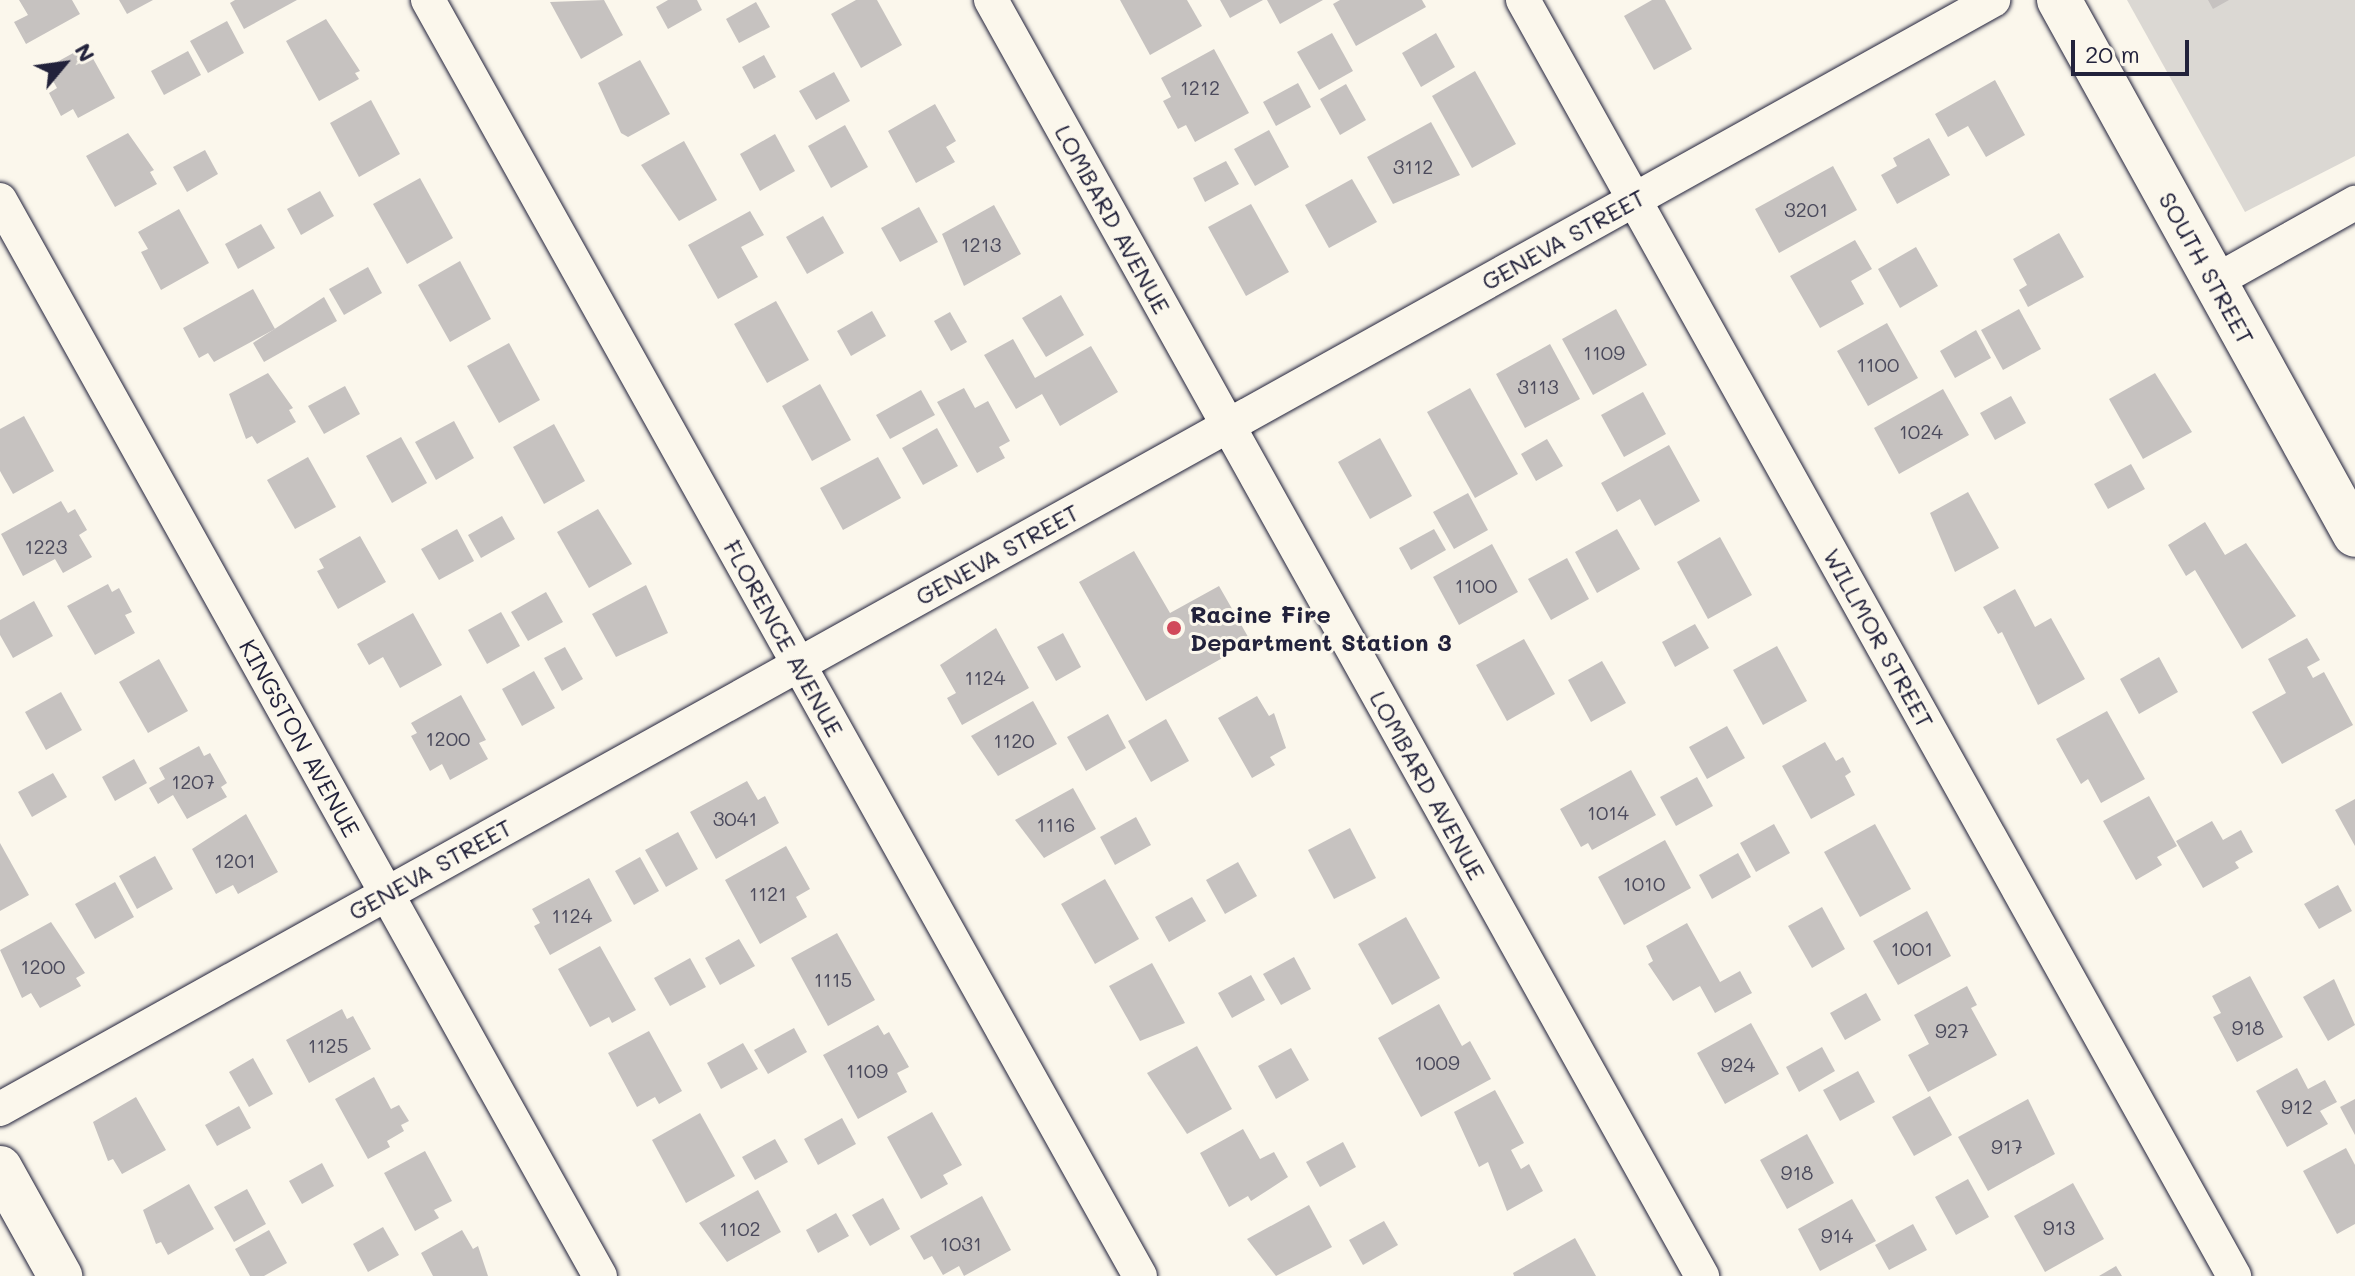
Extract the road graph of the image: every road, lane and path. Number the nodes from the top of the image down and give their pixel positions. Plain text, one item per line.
1 (428, 0) edge
2 (991, 0) edge
3 (1523, 0) edge
4 (1993, 0) edge
5 (2059, 0) edge
6 (0, 200) edge
7 (1634, 200) junction
8 (2355, 203) edge
9 (2214, 282) junction
10 (1228, 426) junction
11 (2355, 535) edge
12 (799, 664) junction
13 (387, 894) junction
14 (0, 1109) edge
15 (0, 1168) edge
16 (60, 1276) edge
17 (600, 1276) edge
18 (1140, 1276) edge
19 (1702, 1276) edge
20 (2234, 1276) edge

1 - 12 street, FLORENCE AVENUE
2 - 10 street, LOMBARD AVENUE
3 - 7 street, WILLMOR STREET
4 - 7 street, GENEVA STREET
5 - 9 street, SOUTH STREET
6 - 13 street, KINGSTON AVENUE
7 - 10 street, GENEVA STREET
7 - 20 street, WILLMOR STREET
8 - 9 street
9 - 11 street, SOUTH STREET
10 - 12 street, GENEVA STREET
10 - 19 street, LOMBARD AVENUE
12 - 13 street, GENEVA STREET
12 - 18 street, FLORENCE AVENUE
13 - 14 street, GENEVA STREET
13 - 17 street, KINGSTON AVENUE
15 - 16 street

